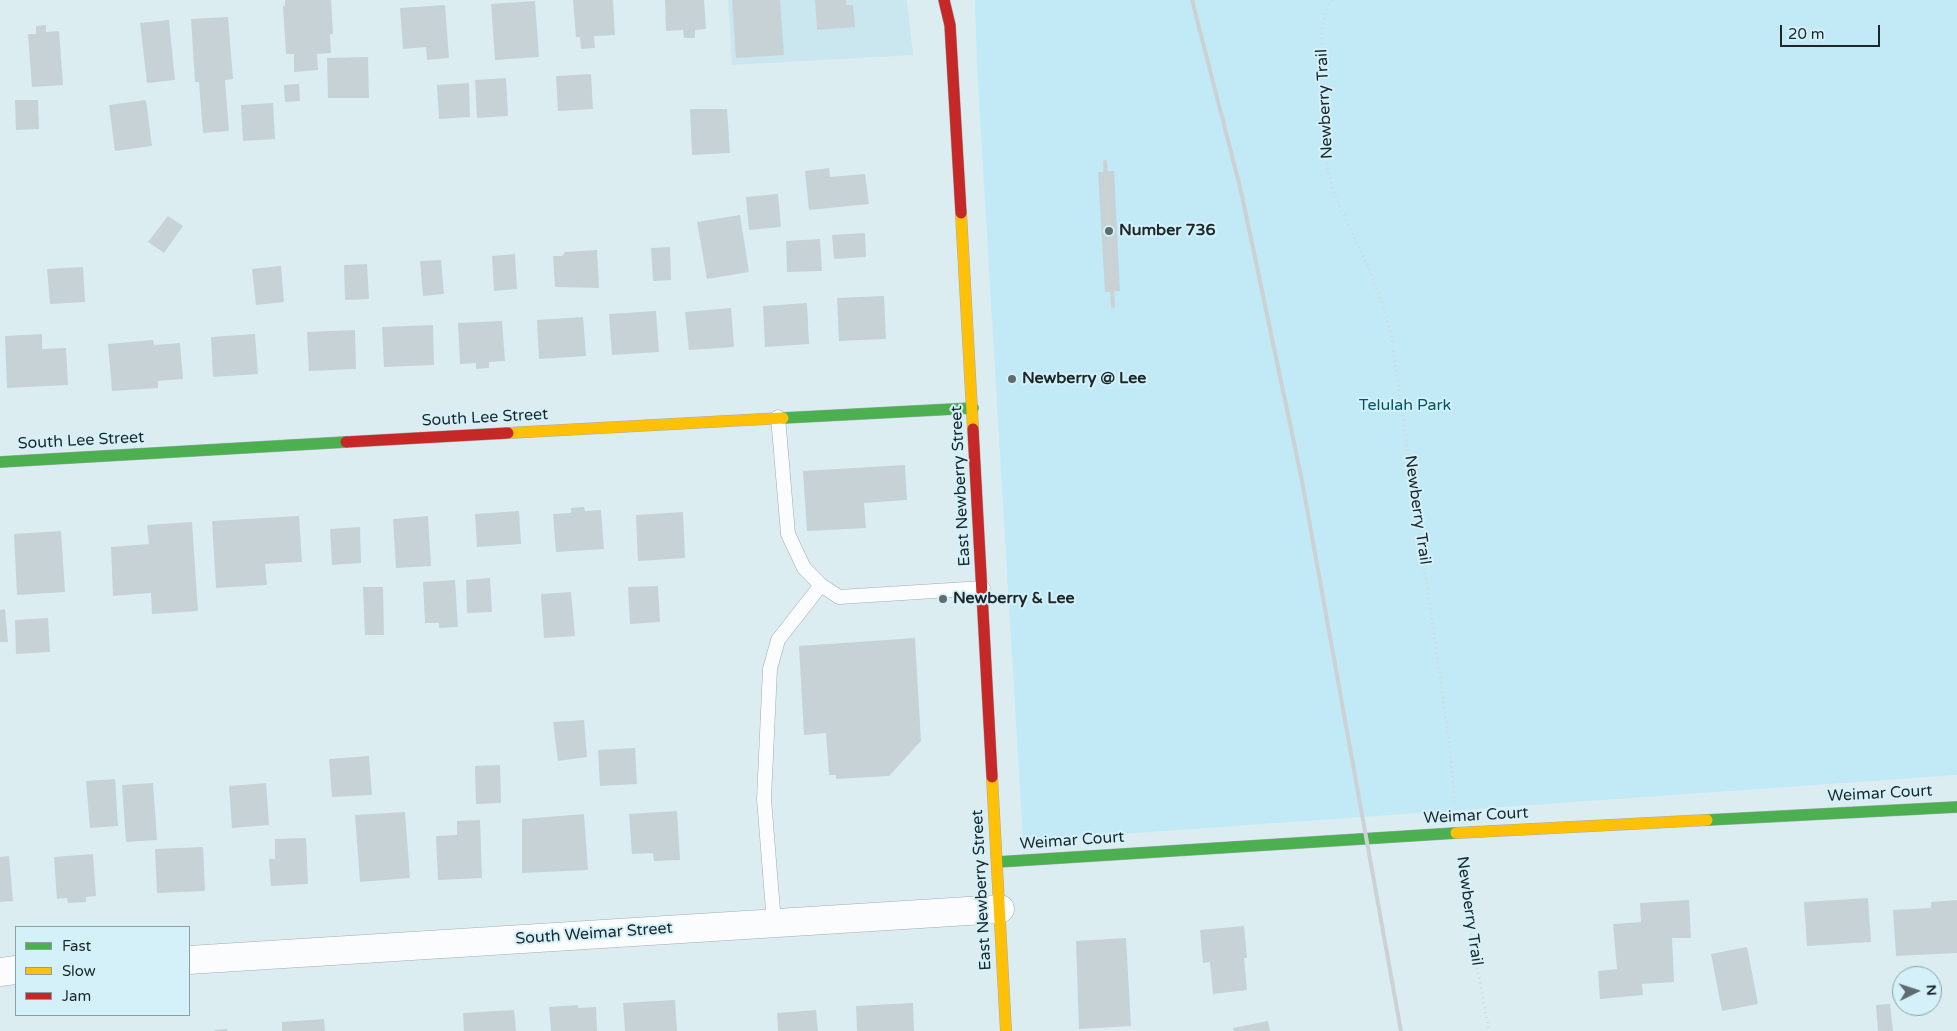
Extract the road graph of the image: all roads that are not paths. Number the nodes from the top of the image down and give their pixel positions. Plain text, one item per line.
1 (944, 0) edge
2 (973, 408) junction
3 (778, 417) junction
4 (0, 462) edge
5 (821, 586) junction
6 (983, 588) junction
7 (1957, 807) edge
8 (997, 862) junction
9 (1000, 909) junction
10 (774, 923) junction
11 (190, 960) edge
12 (15, 970) edge
13 (0, 972) edge
14 (1006, 1031) edge

1 - 2 street, East Newberry Street
2 - 3 street, South Lee Street
2 - 6 street, East Newberry Street
3 - 4 street, South Lee Street
3 - 5 lane
5 - 6 lane
5 - 10 lane
6 - 8 street, East Newberry Street
7 - 8 street, Weimar Court
8 - 9 street, East Newberry Street
9 - 10 street, South Weimar Street
9 - 14 street, East Newberry Street
10 - 11 street, South Weimar Street
12 - 13 street

